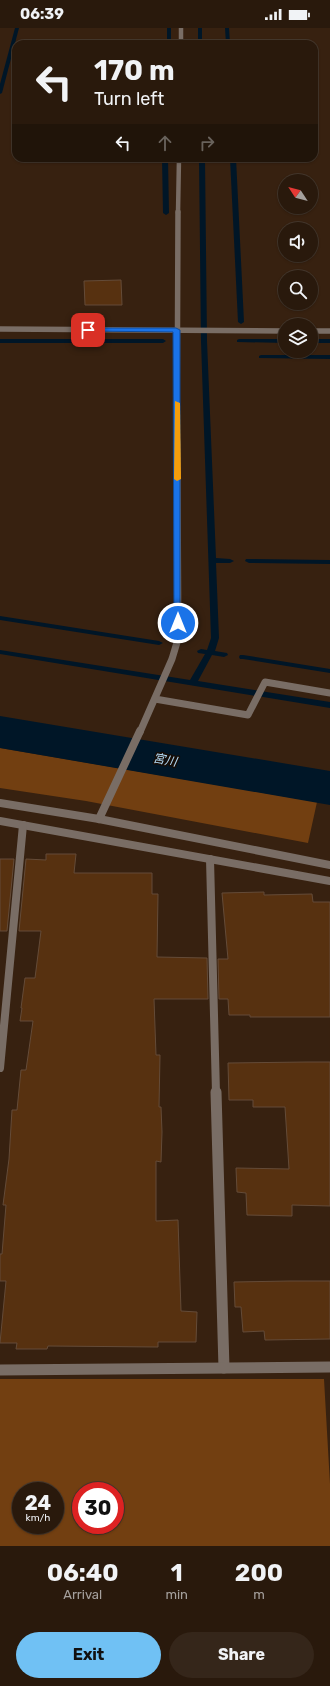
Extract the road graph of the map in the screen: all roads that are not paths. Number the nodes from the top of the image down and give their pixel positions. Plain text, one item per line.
1 (181, 28) edge
2 (181, 40) edge
3 (179, 162) edge
4 (0, 329) edge
5 (176, 330) junction
6 (278, 331) edge
7 (318, 331) edge
8 (330, 331) edge
9 (330, 692) edge
10 (154, 701) junction
11 (0, 803) edge
12 (99, 819) junction
13 (0, 821) edge
14 (23, 825) junction
15 (210, 859) junction
16 (330, 865) edge
17 (330, 881) edge
18 (0, 1068) edge
19 (330, 1367) edge
20 (224, 1368) junction
21 (0, 1370) edge

1 - 2 street
3 - 5 street
4 - 5 street
5 - 6 street
5 - 10 street
7 - 8 street
9 - 10 street
10 - 12 street
11 - 12 street
12 - 16 street
13 - 14 street
14 - 15 street
14 - 18 street
15 - 17 street
15 - 20 street
19 - 20 street
20 - 21 street

